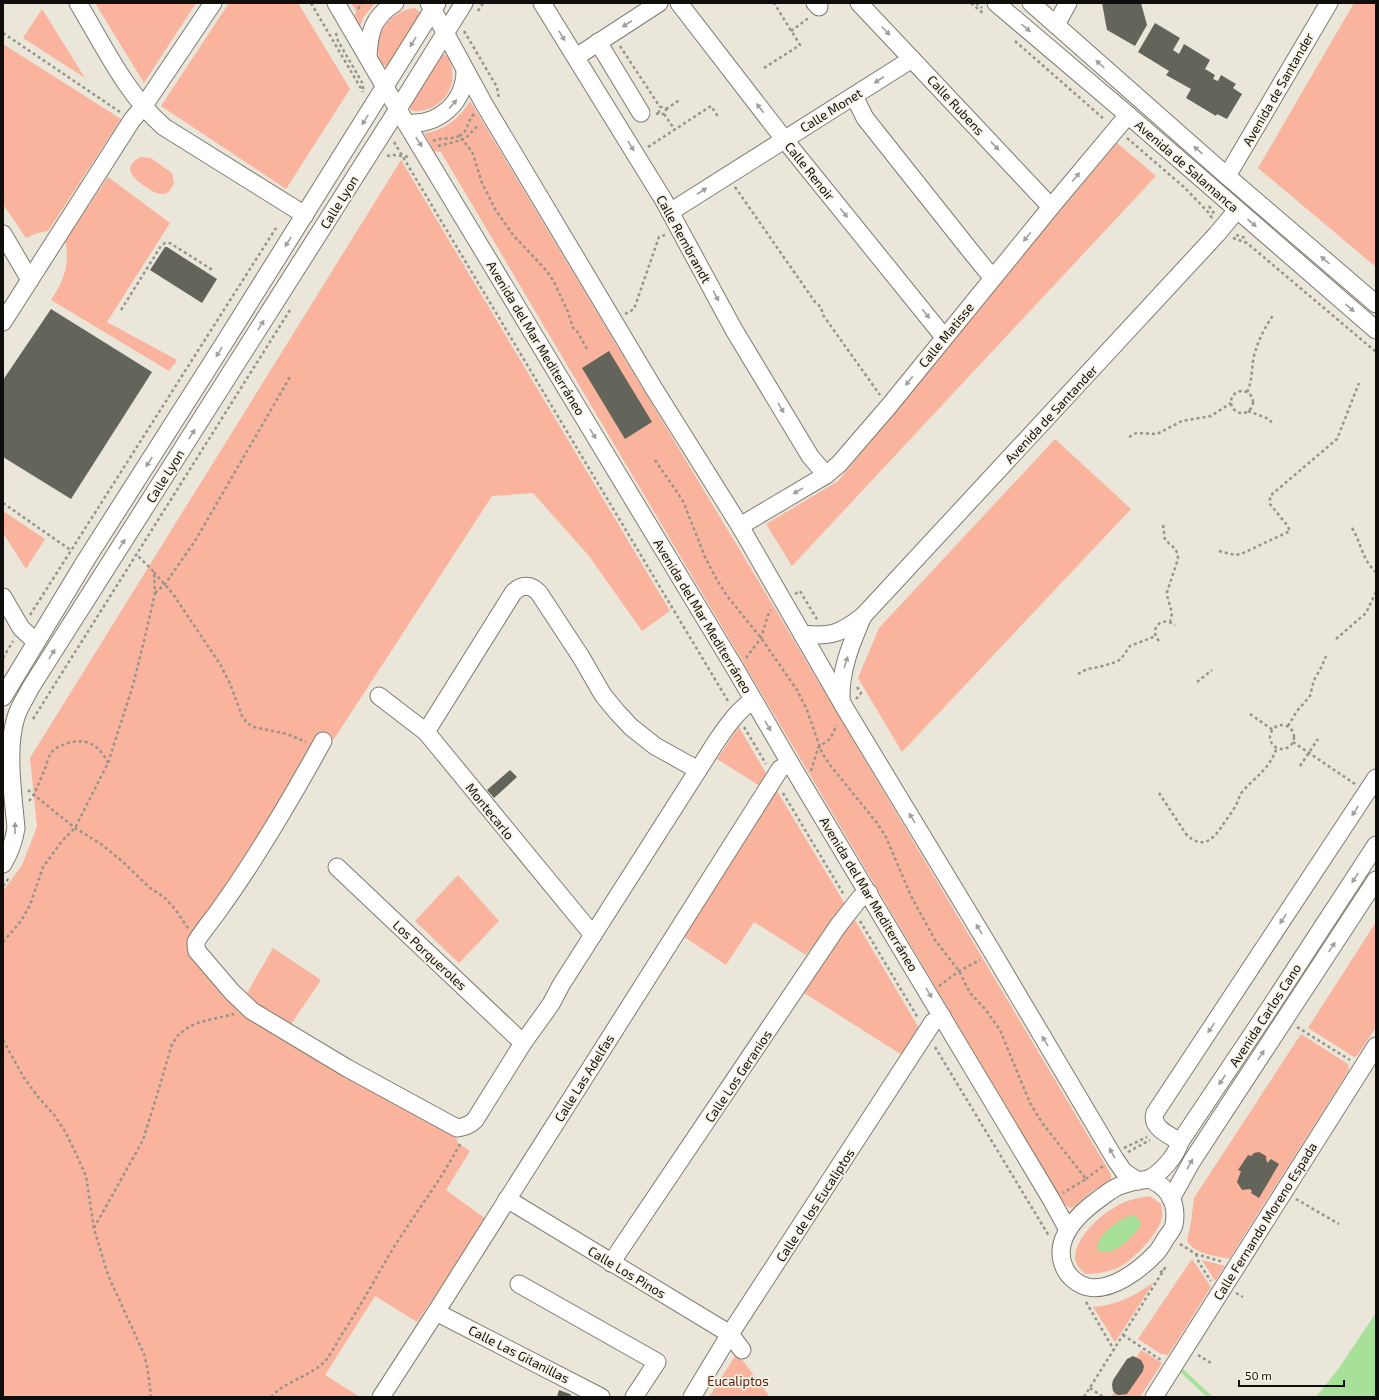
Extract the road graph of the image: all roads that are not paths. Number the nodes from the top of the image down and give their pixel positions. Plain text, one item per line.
1 (78, 3) edge
2 (213, 3) edge
3 (336, 3) edge
4 (395, 3) edge
5 (464, 3) edge
6 (542, 3) edge
7 (659, 3) edge
8 (679, 3) edge
9 (859, 3) edge
10 (996, 3) edge
11 (1031, 3) edge
12 (1068, 3) edge
13 (1328, 3) edge
14 (433, 5) edge
15 (1056, 25) junction
16 (446, 32) junction
17 (598, 42) junction
18 (368, 57) junction
19 (576, 57) junction
20 (912, 59) junction
21 (465, 70) junction
22 (385, 87) junction
23 (854, 96) junction
24 (143, 107) junction
25 (652, 113) road end
26 (1128, 115) junction
27 (402, 116) junction
28 (784, 139) junction
29 (1227, 176) junction
30 (1051, 207) junction
31 (1237, 210) junction
32 (670, 212) junction
33 (305, 215) junction
34 (3, 234) edge
35 (994, 277) junction
36 (30, 280) junction
37 (1376, 304) edge
38 (3, 322) edge
39 (1376, 330) edge
40 (944, 337) junction
41 (826, 474) junction
42 (740, 526) junction
43 (3, 597) edge
44 (863, 616) junction
45 (802, 634) junction
46 (36, 642) junction
47 (379, 696) dead end
48 (3, 697) edge
49 (753, 700) junction
50 (843, 705) junction
51 (426, 732) junction
52 (320, 746) road end
53 (790, 763) junction
54 (698, 770) junction
55 (1372, 785) edge
56 (1376, 845) edge
57 (3, 864) edge
58 (338, 867) dead end
59 (1376, 880) edge
60 (869, 893) junction
61 (593, 935) junction
62 (942, 1016) junction
63 (524, 1042) junction
64 (1376, 1046) edge
65 (1180, 1142) junction
66 (1143, 1180) junction
67 (507, 1199) junction
68 (1172, 1199) junction
69 (1068, 1230) junction
70 (611, 1263) junction
71 (519, 1284) dead end
72 (436, 1312) junction
73 (730, 1334) junction
74 (742, 1350) dead end
75 (381, 1397) edge
76 (601, 1397) edge
77 (634, 1397) edge
78 (692, 1397) edge
79 (1154, 1397) edge

1 - 24 street
2 - 24 street
3 - 18 street, Avenida del Mar Mediterráneo
4 - 18 street
5 - 16 street, Calle Lyon
6 -> 19 street, Calle Rembrandt
7 -> 17 street
28 -> 8 street, Calle Renoir
9 -> 20 street, Calle Rubens
10 -> 26 street, Avenida de Salamanca
11 - 15 street, Avenida de Salamanca
12 - 15 street
13 - 29 street, Avenida de Santander
14 - 16 street
14 -> 22 street, Calle Lyon
29 -> 15 street, Avenida de Salamanca
16 - 21 street
16 - 27 street, Calle Lyon
17 - 19 street
17 - 25 street
18 - 22 street, Avenida del Mar Mediterráneo
19 -> 32 street, Calle Rembrandt
20 -> 23 street, Calle Monet
20 -> 30 street, Calle Rubens
27 -> 21 street
21 - 42 street
22 - 27 street, Avenida del Mar Mediterráneo
22 -> 33 street, Calle Lyon
23 - 28 street, Calle Monet
23 - 35 street
24 - 33 street
24 - 36 street
30 -> 26 street, Calle Matisse
26 - 31 street, Avenida de Salamanca
27 -> 49 street, Avenida del Mar Mediterráneo
57 -> 27 street, Calle Lyon
32 -> 28 street, Calle Monet
28 -> 40 street, Calle Renoir
37 -> 29 street, Avenida de Salamanca
30 -> 35 street, Calle Matisse
31 -> 39 street, Avenida de Salamanca
31 - 44 street, Avenida de Santander
32 -> 41 street, Calle Rembrandt
33 -> 46 street, Calle Lyon
34 - 36 street
35 - 40 street, Calle Matisse
36 - 38 street
40 -> 41 street, Calle Matisse
41 -> 42 street, Calle Matisse
42 - 45 street
43 - 46 street
44 - 45 street, Avenida de Santander
50 -> 44 street, Avenida de Santander
45 - 50 street
46 - 48 street, Calle Lyon
47 - 51 street, Montecarlo
49 -> 53 street, Avenida del Mar Mediterráneo
49 - 54 street
66 -> 50 street
51 - 54 street
51 - 61 street, Montecarlo
52 - 63 street
53 - 60 street, Avenida del Mar Mediterráneo
53 - 67 street, Calle Las Adelfas
54 - 61 street
55 -> 65 street
56 -> 65 street, Avenida Carlos Cano
58 - 63 street, Los Porqueroles
68 -> 59 street, Avenida Carlos Cano
60 -> 62 street, Avenida del Mar Mediterráneo
60 - 70 street, Calle Los Geranios
61 - 63 street
62 - 69 street, Avenida del Mar Mediterráneo
62 - 73 street, Calle de los Eucaliptos
64 - 79 street, Calle Fernando Moreno Espada
65 - 66 street, Avenida Carlos Cano
66 - 68 street
66 - 69 street
67 - 70 street, Calle Los Pinos
67 - 72 street, Calle Las Adelfas
68 - 69 street
70 - 73 street, Calle Los Pinos
71 - 77 street
72 - 75 street, Calle Las Adelfas
72 - 76 street, Calle Las Gitanillas
73 - 74 street, Calle Los Pinos
73 - 78 street, Calle de los Eucaliptos

